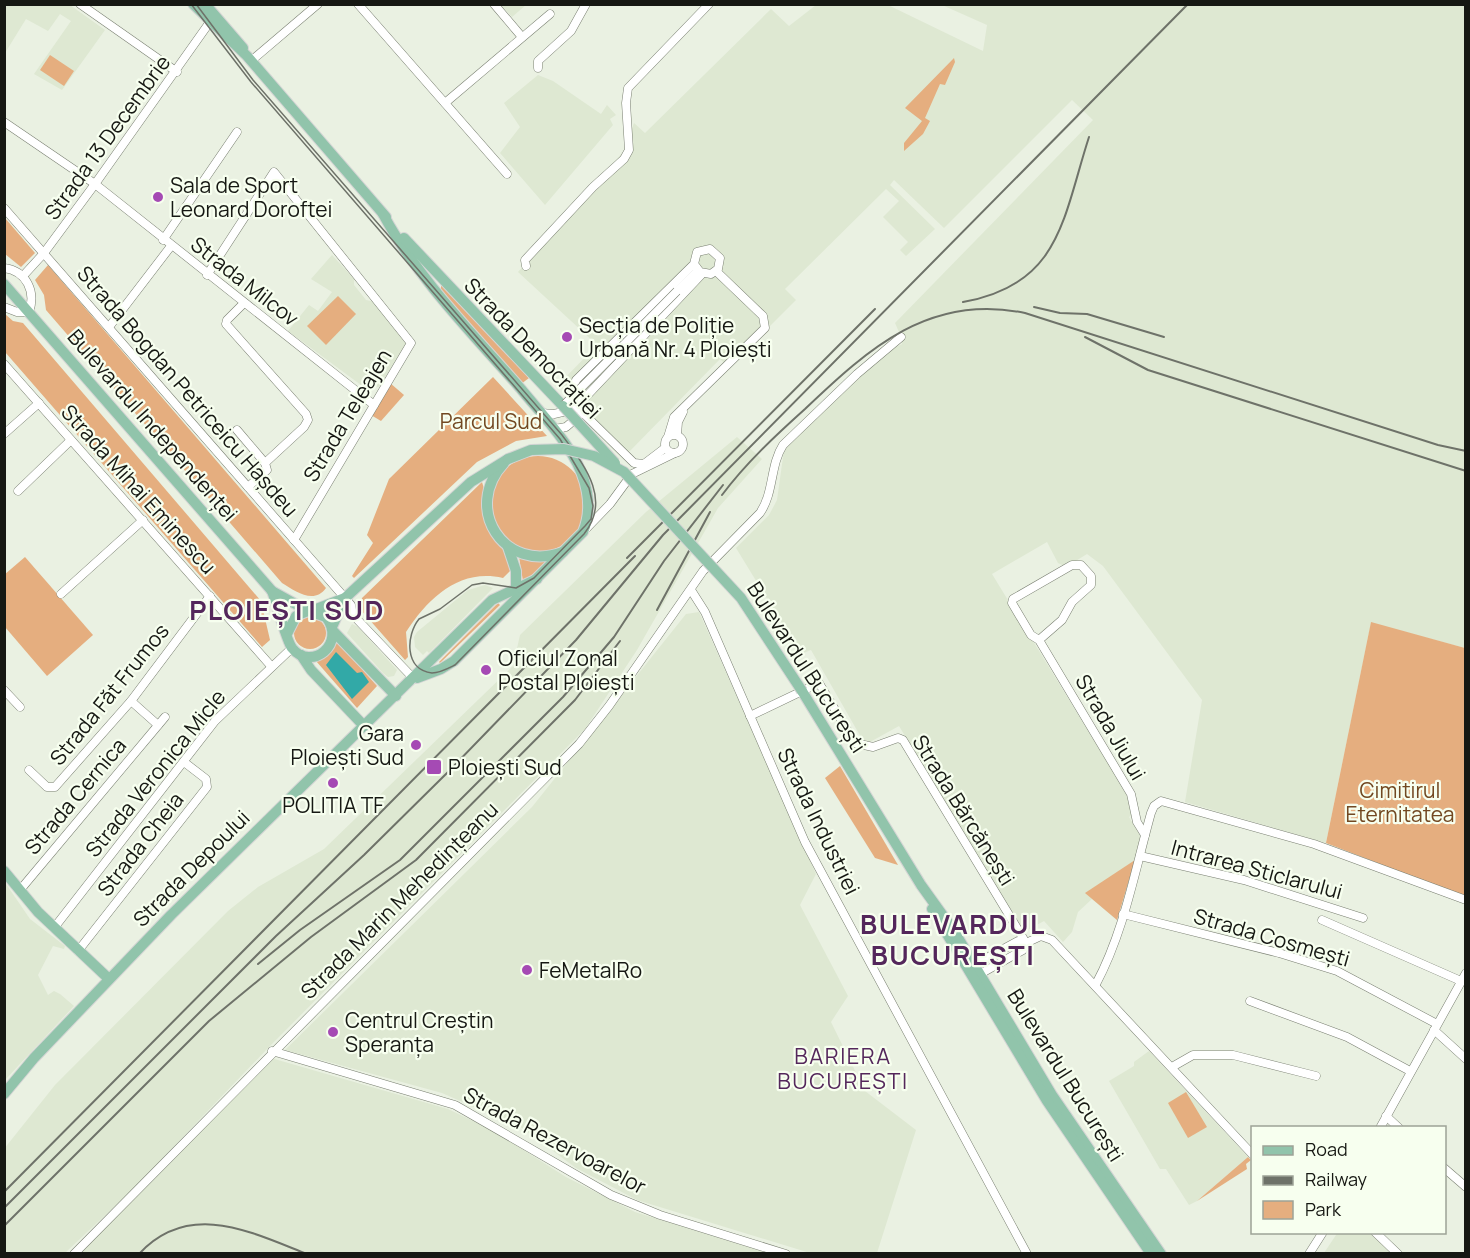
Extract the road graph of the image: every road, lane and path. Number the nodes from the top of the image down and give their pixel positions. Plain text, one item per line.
1 (80, 4) edge
2 (193, 4) edge
3 (205, 4) edge
4 (318, 4) edge
5 (358, 4) edge
6 (494, 4) edge
7 (586, 4) edge
8 (709, 4) edge
9 (550, 14) dead end
10 (212, 19) junction
11 (522, 38) junction
12 (249, 59) junction
13 (538, 68) dead end
14 (177, 72) junction
15 (445, 104) junction
16 (4, 122) edge
17 (237, 132) dead end
18 (507, 174) dead end
19 (95, 184) junction
20 (4, 208) edge
21 (383, 214) junction
22 (163, 240) junction
23 (171, 246) junction
24 (44, 253) junction
25 (526, 267) dead end
26 (4, 268) edge
27 (698, 269) junction
28 (716, 271) junction
29 (207, 275) junction
30 (23, 276) junction
31 (4, 284) edge
32 (446, 293) junction
33 (244, 303) junction
34 (4, 307) edge
35 (29, 312) junction
36 (109, 327) junction
37 (902, 337) dead end
38 (593, 363) junction
39 (4, 364) edge
40 (582, 374) junction
41 (591, 375) junction
42 (596, 385) junction
43 (582, 399) junction
44 (39, 404) junction
45 (374, 405) junction
46 (562, 406) junction
47 (582, 411) junction
48 (541, 413) junction
49 (237, 430) dead end
50 (561, 432) junction
51 (4, 434) edge
52 (672, 436) junction
53 (71, 440) junction
54 (665, 448) junction
55 (675, 453) junction
56 (508, 459) junction
57 (265, 463) junction
58 (634, 463) junction
59 (629, 472) junction
60 (585, 486) junction
61 (248, 488) junction
62 (18, 491) dead end
63 (604, 510) junction
64 (143, 520) junction
65 (583, 532) junction
66 (294, 540) junction
67 (508, 548) junction
68 (564, 552) junction
69 (537, 579) junction
70 (516, 588) junction
71 (691, 590) junction
72 (272, 591) junction
73 (60, 594) dead end
74 (210, 596) junction
75 (344, 597) junction
76 (288, 600) junction
77 (515, 601) junction
78 (310, 611) junction
79 (333, 629) junction
80 (287, 634) junction
81 (1039, 640) junction
82 (296, 651) junction
83 (271, 666) junction
84 (414, 679) junction
85 (4, 690) edge
86 (396, 696) junction
87 (131, 701) junction
88 (20, 707) dead end
89 (750, 716) junction
90 (165, 717) dead end
91 (159, 725) junction
92 (364, 726) junction
93 (184, 762) junction
94 (29, 770) dead end
95 (1144, 835) junction
96 (1140, 856) junction
97 (4, 871) edge
98 (921, 885) junction
99 (20, 890) junction
100 (1466, 900) edge
101 (1123, 914) junction
102 (1364, 918) dead end
103 (1322, 920) dead end
104 (54, 928) junction
105 (1026, 943) junction
106 (78, 951) junction
107 (977, 970) junction
108 (1463, 977) edge
109 (109, 979) junction
110 (1096, 984) junction
111 (1250, 1001) dead end
112 (1436, 1027) junction
113 (272, 1051) junction
114 (1466, 1059) edge
115 (1172, 1067) junction
116 (1410, 1071) junction
117 (1316, 1076) dead end
118 (4, 1094) edge
119 (1386, 1116) junction
120 (1381, 1126) edge
121 (1398, 1126) edge
122 (1251, 1153) edge
123 (1446, 1170) edge
124 (1466, 1187) edge
125 (1321, 1234) edge
126 (1377, 1234) edge
127 (74, 1254) edge
128 (786, 1254) edge
129 (1027, 1254) edge
130 (1151, 1254) edge
131 (1161, 1254) edge
132 (1309, 1254) edge
133 (1398, 1254) edge

1 - 14 street
2 - 10 main road, Strada Democrației
3 - 10 main road, Strada Democrației
4 - 12 street
5 - 15 street
6 - 11 street
7 - 13 street
8 - 25 street
9 - 11 street
10 - 12 main road, Strada Democrației
10 - 14 street, Strada 13 Decembrie
11 - 15 street
12 - 21 main road, Strada Democrației
14 - 19 street, Strada 13 Decembrie
15 - 18 street
16 - 19 street, Strada Milcov
17 - 22 street
19 - 22 street, Strada Milcov
19 - 24 street, Strada 13 Decembrie
20 - 24 street, Strada Bogdan Petriceicu Hașdeu
21 - 32 main road, Strada Democrației
21 - 32 main road, Strada Democrației
22 - 23 street, Strada Milcov
23 - 29 street, Strada Milcov
23 - 36 street
24 - 30 street, Strada 13 Decembrie
24 - 36 street, Strada Bogdan Petriceicu Hașdeu
26 - 30 street
27 - 28 street
27 - 28 street
27 - 38 street
27 - 42 street
27 - 46 street, bridge
28 - 52 street
29 - 33 street, Strada Milcov
29 - 45 street, Strada Teleajen
30 - 35 street
31 - 35 main road, Bulevardul Independenței
32 - 46 main road, Strada Democrației
32 - 48 main road, Strada Democrației
33 - 45 street, Strada Milcov
33 - 57 street
34 - 35 street
35 - 72 main road, Bulevardul Independenței
36 - 61 street, Strada Bogdan Petriceicu Hașdeu
37 - 71 street, Strada Marin Mehedințeanu
38 - 40 street
38 - 41 street
39 - 44 street, Strada Mihai Eminescu
40 - 41 street
40 - 43 street
41 - 42 street
42 - 43 street
43 - 47 street
44 - 51 street
44 - 53 street, Strada Mihai Eminescu
45 - 66 street, Strada Teleajen
46 - 59 main road, Strada Democrației, bridge
47 - 48 street
47 - 50 street
47 - 58 street
48 - 50 main road, Strada Democrației
49 - 57 street
50 - 60 main road, Strada Democrației
52 - 54 street
52 - 55 street
53 - 62 street
53 - 64 street, Strada Mihai Eminescu
54 - 55 street
54 - 58 street
55 - 59 street
56 - 59 main road, Bulevardul București, bridge
56 - 67 main road
56 - 75 main road, Bulevardul București
57 - 61 street
58 - 59 street
59 - 63 street
59 - 98 main road, Bulevardul București, bridge
60 - 63 street
60 - 65 main road, Strada Democrației
61 - 66 street, Strada Bogdan Petriceicu Hașdeu
63 - 65 street
64 - 73 street
64 - 74 street, Strada Mihai Eminescu
65 - 68 main road
66 - 75 street, Strada Bogdan Petriceicu Hașdeu
67 - 68 main road
67 - 70 main road
68 - 69 main road, Strada Depoului
69 - 70 main road, Strada Depoului
69 - 77 main road, Strada Depoului
70 - 77 main road
70 - 84 main road, Strada Depoului
71 - 89 street, Strada Industriei
71 - 113 street, Strada Marin Mehedințeanu
72 - 76 main road, Bulevardul Independenței
72 - 80 main road, Bulevardul Independenței
74 - 83 street, Strada Mihai Eminescu
74 - 87 street, Strada Făt Frumos
75 - 76 main road
75 - 78 main road, Bulevardul București
75 - 79 main road, Bulevardul București
75 - 84 street, Strada Bogdan Petriceicu Hașdeu
76 - 78 main road, Bulevardul Independenței
77 - 84 main road, Strada Depoului
78 - 79 main road, Bulevardul Independenței
78 - 80 main road
79 - 82 main road
79 - 86 main road, Bulevardul Independenței
80 - 82 main road, Bulevardul Independenței
81 - 81 street, Strada Jiului
81 - 95 street, Strada Jiului
82 - 83 street, Strada Veronica Micle
82 - 92 main road, Bulevardul Independenței
83 - 93 street, Strada Veronica Micle
84 - 86 main road, Strada Depoului
85 - 88 street
86 - 92 main road, Strada Depoului
87 - 91 street
87 - 94 street, Strada Făt Frumos
89 - 105 street, Strada Bărcănești
89 - 129 street, Strada Industriei
90 - 91 street, Strada Cernica
91 - 99 street, Strada Cernica
92 - 109 main road, Strada Depoului
93 - 104 street, Strada Veronica Micle
93 - 106 street, Strada Cheia
95 - 96 street
95 - 100 street
96 - 101 street
96 - 102 street, Intrarea Sticlarului
97 - 99 main road
98 - 107 main road, Bulevardul București
98 - 130 main road, Bulevardul București
99 - 104 main road
101 - 110 street
101 - 112 street, Strada Cosmești
103 - 108 street
104 - 106 main road
105 - 107 street
105 - 110 street
106 - 109 main road
107 - 131 main road, Bulevardul București
108 - 112 street
109 - 118 main road, Strada Depoului
110 - 115 street
111 - 116 street
112 - 114 street, Strada Cosmești
112 - 116 street
113 - 127 street, Strada Marin Mehedințeanu
113 - 128 street, Strada Rezervoarelor
115 - 117 street
115 - 122 street
116 - 119 street
119 - 120 street
119 - 121 street
123 - 124 street
125 - 132 street
126 - 133 street

